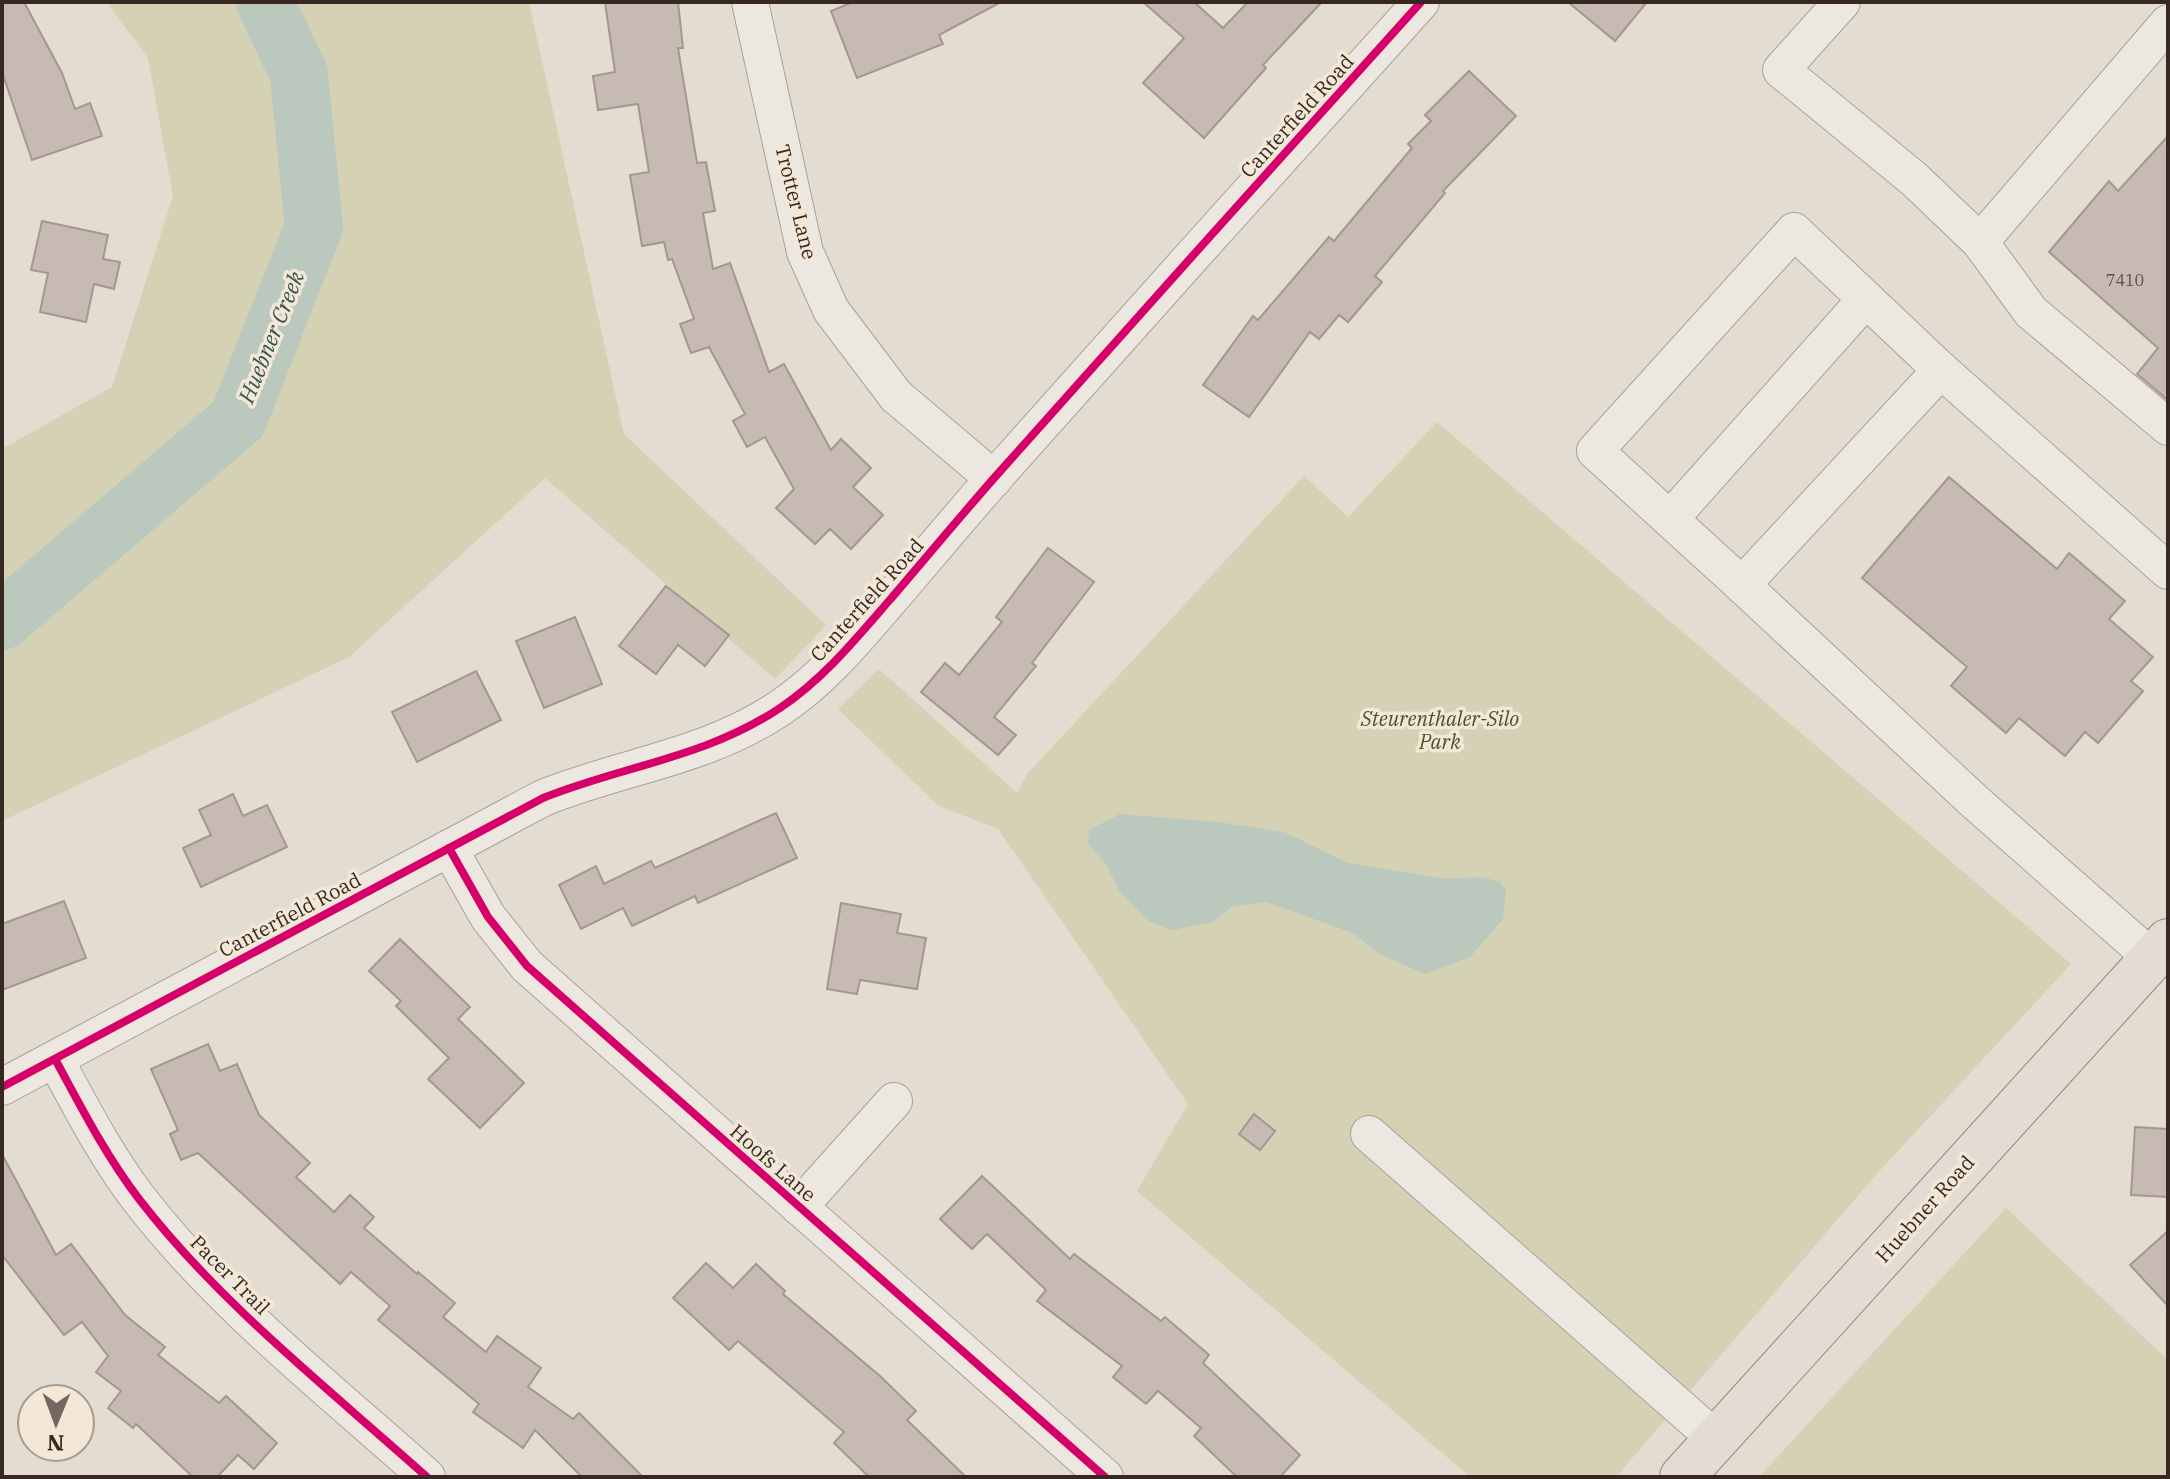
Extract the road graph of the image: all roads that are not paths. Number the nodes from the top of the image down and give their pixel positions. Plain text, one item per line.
1 (750, 2) edge
2 (1421, 2) edge
3 (1842, 2) edge
4 (2168, 23) edge
5 (1980, 242) junction
6 (1866, 299) junction
7 (1941, 370) junction
8 (2168, 427) edge
9 (994, 479) junction
10 (1670, 519) junction
11 (2168, 571) edge
12 (1742, 585) junction
13 (449, 848) junction
14 (2160, 950) edge
15 (55, 1059) junction
16 (2, 1087) edge
17 (894, 1101) dead end
18 (1369, 1134) dead end
19 (799, 1207) junction
20 (1716, 1439) junction
21 (427, 1477) edge
22 (1105, 1477) edge
23 (1682, 1477) edge

1 - 9 street, Trotter Lane
2 - 9 street, Canterfield Road
3 - 5 street
4 - 5 street
5 - 8 street
6 - 7 street
6 - 10 street
6 - 10 street
7 - 11 street
7 - 12 street
9 - 13 street, Canterfield Road
10 - 12 street
12 - 14 street
13 - 15 street, Canterfield Road
13 - 19 street, Hoofs Lane
14 - 20 main road, Huebner Road
15 - 16 street, Canterfield Road
15 - 21 street, Pacer Trail
17 - 19 street
18 - 20 street
19 - 22 street, Hoofs Lane
20 - 23 main road, Huebner Road

